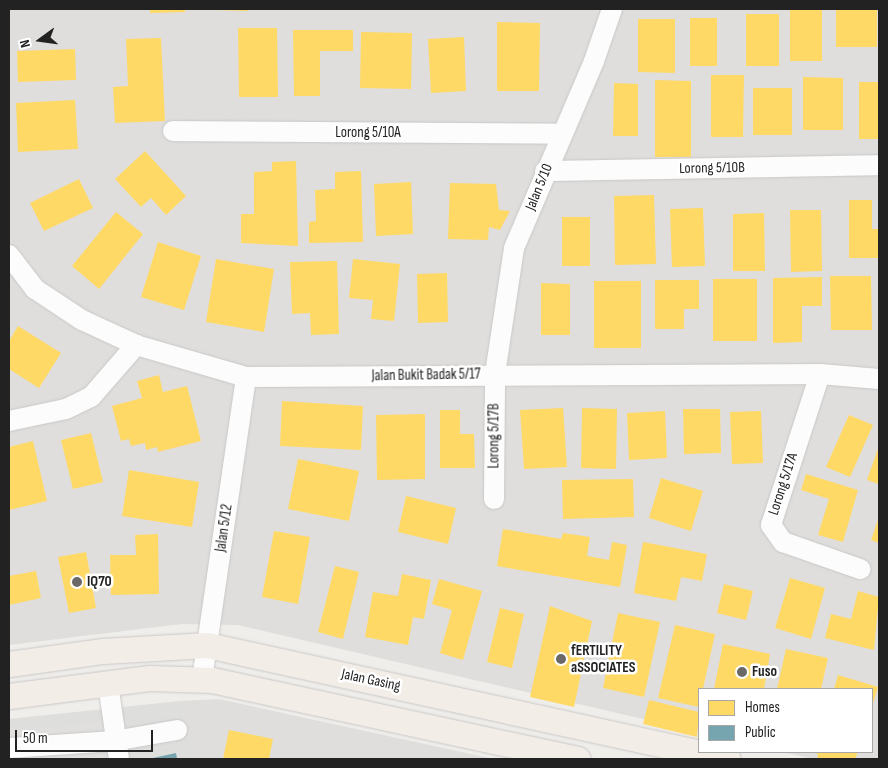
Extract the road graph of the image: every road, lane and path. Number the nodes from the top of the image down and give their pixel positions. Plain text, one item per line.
1 (612, 9) edge
2 (173, 131) dead end
3 (562, 134) junction
4 (879, 165) edge
5 (545, 171) junction
6 (9, 255) edge
7 (136, 345) junction
8 (495, 374) junction
9 (820, 374) junction
10 (246, 376) junction
11 (879, 379) edge
12 (9, 421) edge
13 (494, 499) dead end
14 (860, 569) dead end
15 (207, 645) junction
16 (9, 664) edge
17 (202, 679) junction
18 (108, 684) junction
19 (9, 696) edge
20 (177, 730) dead end
21 (9, 748) edge
22 (116, 750) edge
23 (698, 752) edge
24 (701, 753) edge
25 (578, 759) edge
26 (728, 759) edge

1 - 3 street, Jalan 5/10
2 - 3 street, Lorong 5/10A
3 - 5 street, Jalan 5/10
4 - 5 street, Lorong 5/10B
5 - 8 street, Jalan 5/10
6 - 7 street, Jalan Bukit Badak 5/17
7 - 10 street, Jalan Bukit Badak 5/17
7 - 12 street
8 - 9 street, Jalan Bukit Badak 5/17
8 - 10 street, Jalan Bukit Badak 5/17
8 - 13 street, Lorong 5/17B
9 - 11 street, Jalan Bukit Badak 5/17
9 - 14 street, Lorong 5/17A
10 - 15 street, Jalan 5/12
15 - 16 main road, Jalan Gasing
15 - 17 street, Jalan 5/12
15 - 23 main road, Jalan Gasing
17 - 18 main road
17 - 25 main road
18 - 19 main road
18 - 22 street
20 - 22 street
21 - 22 street
24 - 26 main road, Jalan Gasing

